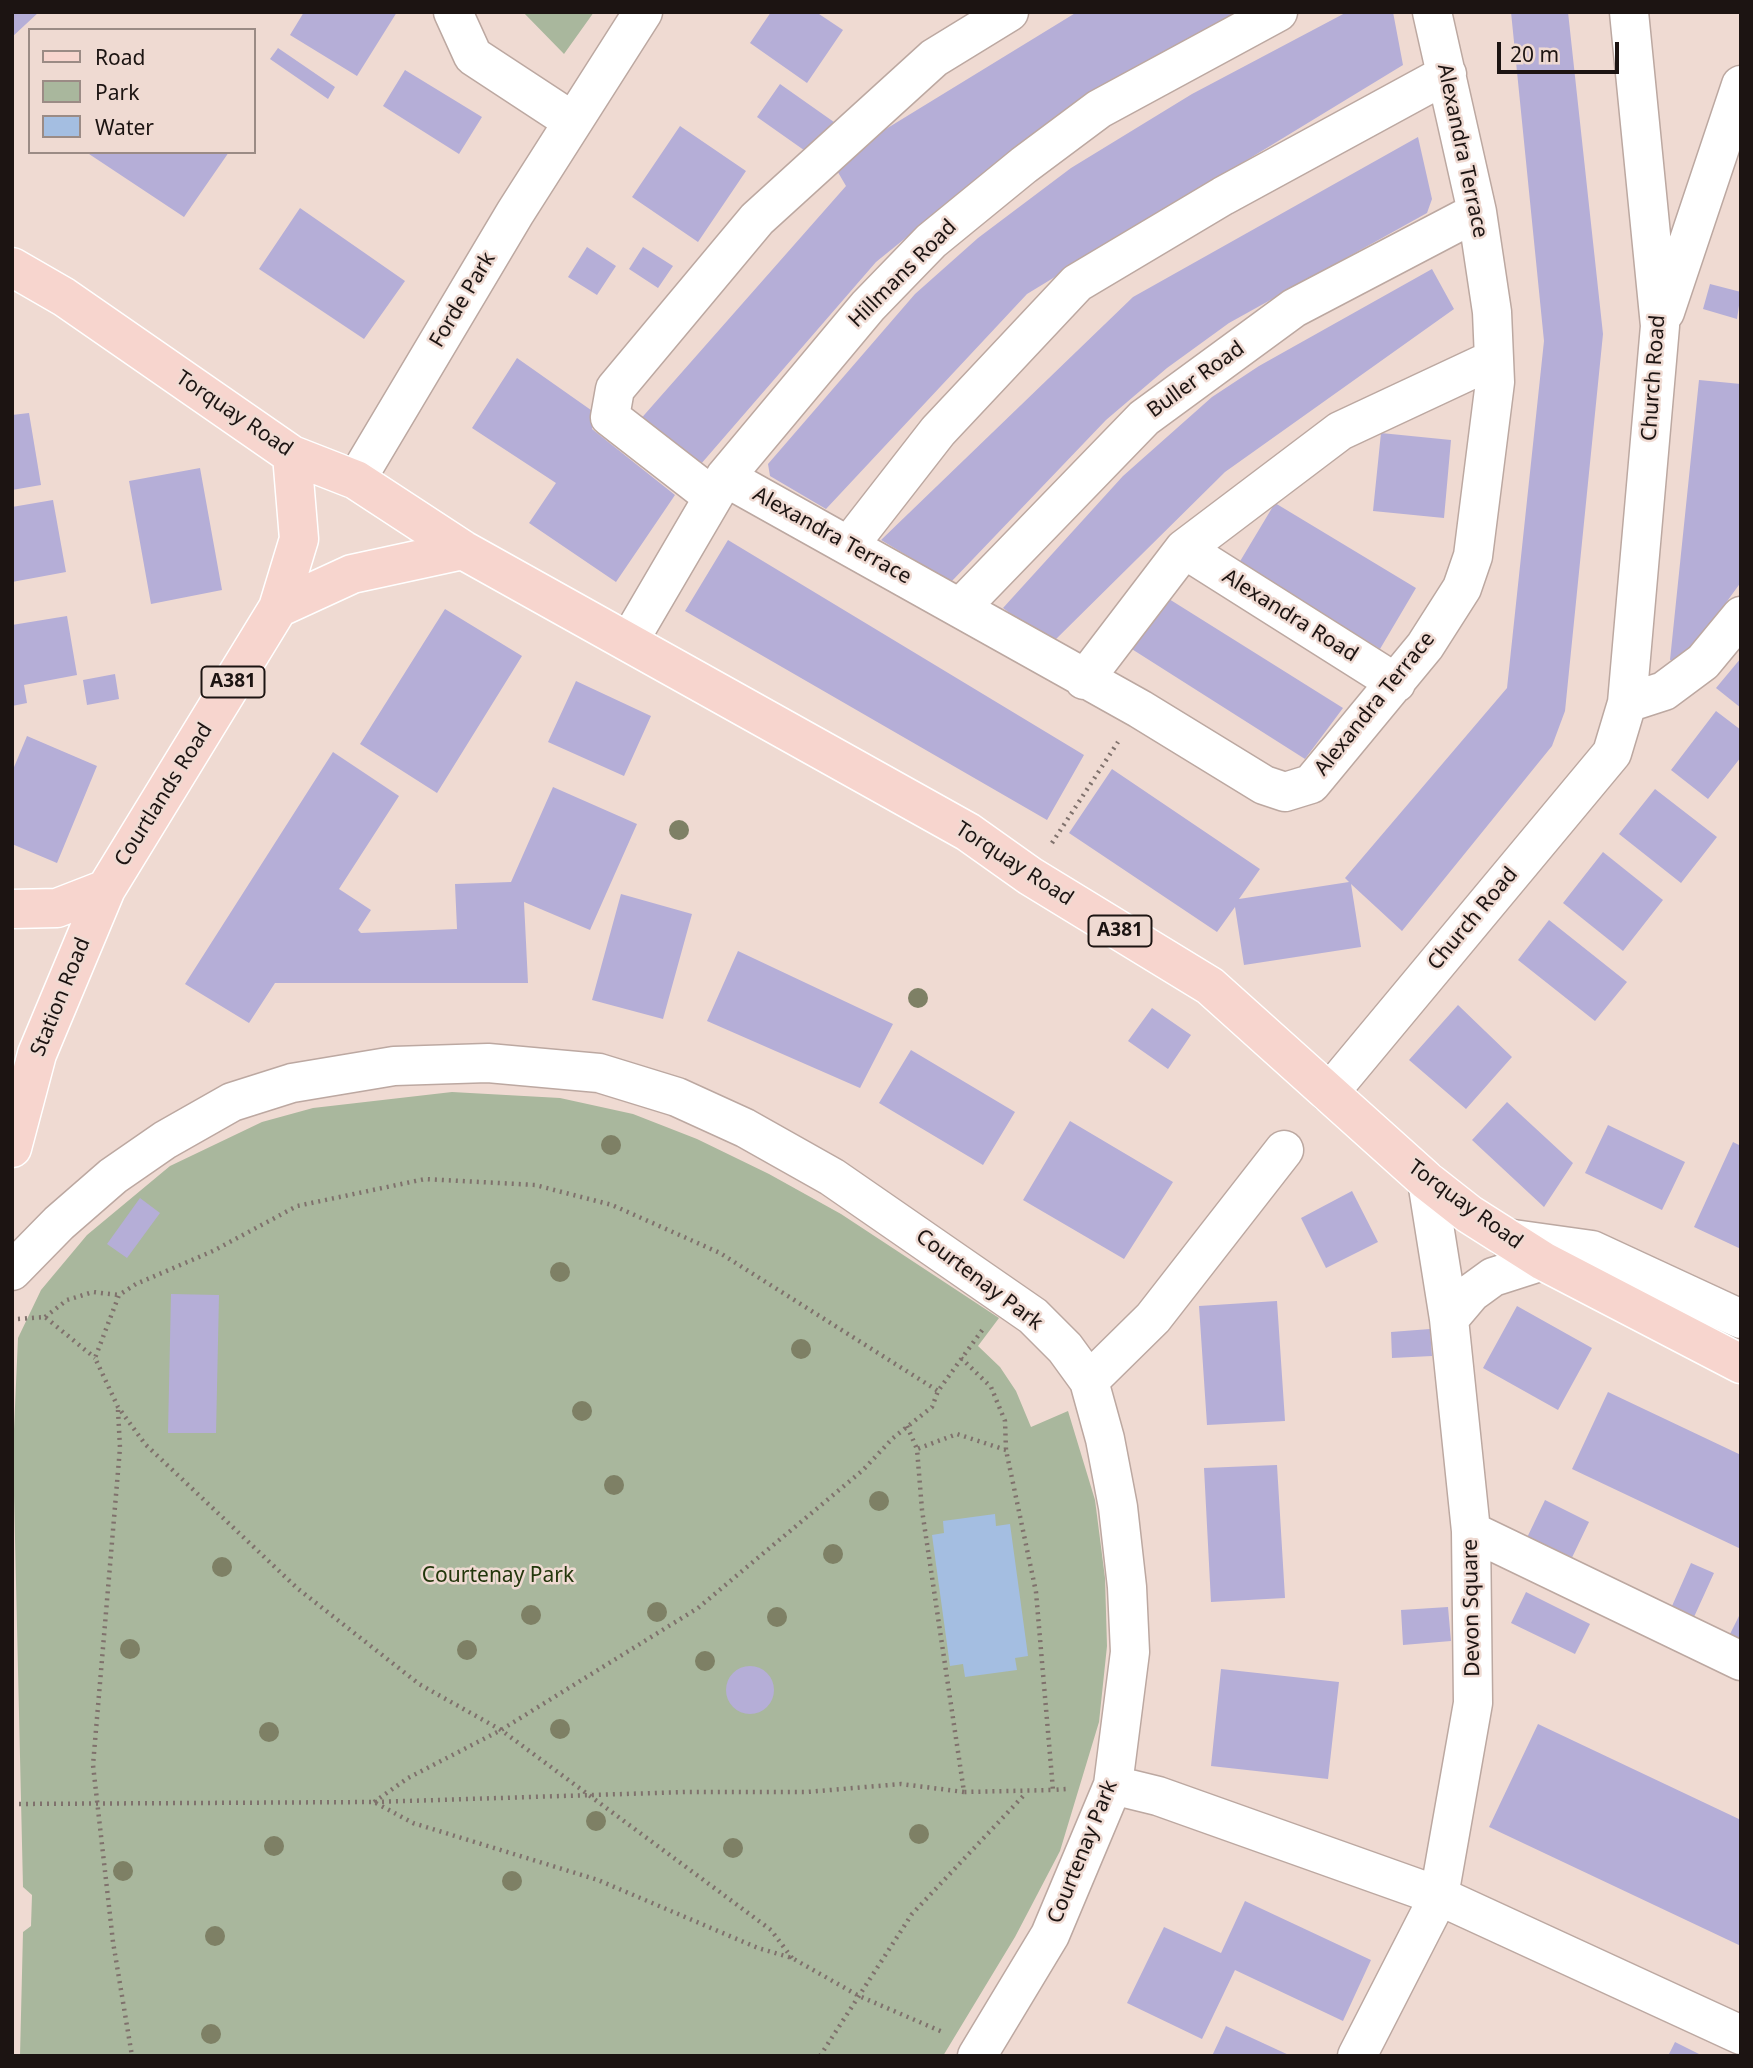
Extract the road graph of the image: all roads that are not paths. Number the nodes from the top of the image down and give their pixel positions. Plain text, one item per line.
1 (453, 12) edge
2 (643, 12) edge
3 (1009, 12) edge
4 (1278, 12) edge
5 (1432, 12) edge
6 (1629, 12) edge
7 (1447, 74) junction
8 (1741, 85) edge
9 (572, 121) junction
10 (1477, 212) junction
11 (12, 267) edge
12 (1660, 326) junction
13 (1494, 359) junction
14 (292, 455) junction
15 (356, 480) junction
16 (719, 487) junction
17 (850, 544) junction
18 (1184, 549) junction
19 (463, 550) junction
20 (278, 608) junction
21 (960, 608) junction
22 (1741, 616) edge
23 (628, 641) junction
24 (1084, 680) junction
25 (1396, 683) junction
26 (1627, 703) junction
27 (106, 889) junction
28 (12, 909) edge
29 (1329, 1093) junction
30 (12, 1148) edge
31 (1284, 1150) dead end
32 (1427, 1181) junction
33 (1506, 1238) junction
34 (1543, 1261) junction
35 (12, 1271) edge
36 (1449, 1320) junction
37 (1741, 1320) edge
38 (1741, 1364) edge
39 (1089, 1381) junction
40 (1471, 1531) junction
41 (1741, 1661) edge
42 (1114, 1785) junction
43 (1439, 1896) junction
44 (1741, 2035) edge
45 (1363, 2054) edge
46 (978, 2055) edge

1 - 9 street
2 - 9 street, Forde Park
3 - 16 street, Alexandra Terrace
4 - 16 street, Hillmans Road
5 - 7 street, Alexandra Terrace
6 - 12 street, Church Road
7 - 10 street, Alexandra Terrace
7 - 17 street
8 - 12 street
9 - 15 street, Forde Park
10 - 13 street, Alexandra Terrace
10 - 21 street, Buller Road
11 - 14 main road, Torquay Road / A381
12 - 26 street, Church Road
13 - 18 street
13 - 25 street, Alexandra Terrace
14 - 15 main road, Torquay Road / A381
14 - 20 main road, Courtlands Road / A381
15 - 19 main road, Torquay Road / A381
16 - 17 street, Alexandra Terrace
16 - 23 street, Hillmans Road
17 - 21 street, Alexandra Terrace
18 - 24 street
18 - 25 street, Alexandra Road
19 - 20 main road
19 - 23 main road, Torquay Road / A381
20 - 27 main road, Courtlands Road / A381
21 - 24 street, Alexandra Terrace
22 - 26 street
23 - 29 main road, Torquay Road / A381
24 - 25 street, Alexandra Terrace
26 - 29 street, Church Road
27 - 28 main road, Courtlands Road
27 - 30 main road, Station Road
29 - 32 main road, Torquay Road / A381
31 - 39 street
32 - 33 main road, Torquay Road / A381
32 - 36 street, Devon Square
33 - 34 main road, Torquay Road / A381
33 - 37 street
34 - 36 street
34 - 38 main road, Torquay Road / A381
35 - 39 street, Courtenay Park
36 - 40 street, Devon Square
39 - 42 street, Courtenay Park
40 - 41 street
40 - 43 street, Devon Square
42 - 43 street
42 - 46 street, Courtenay Park
43 - 44 street
43 - 45 street, Devon Square

